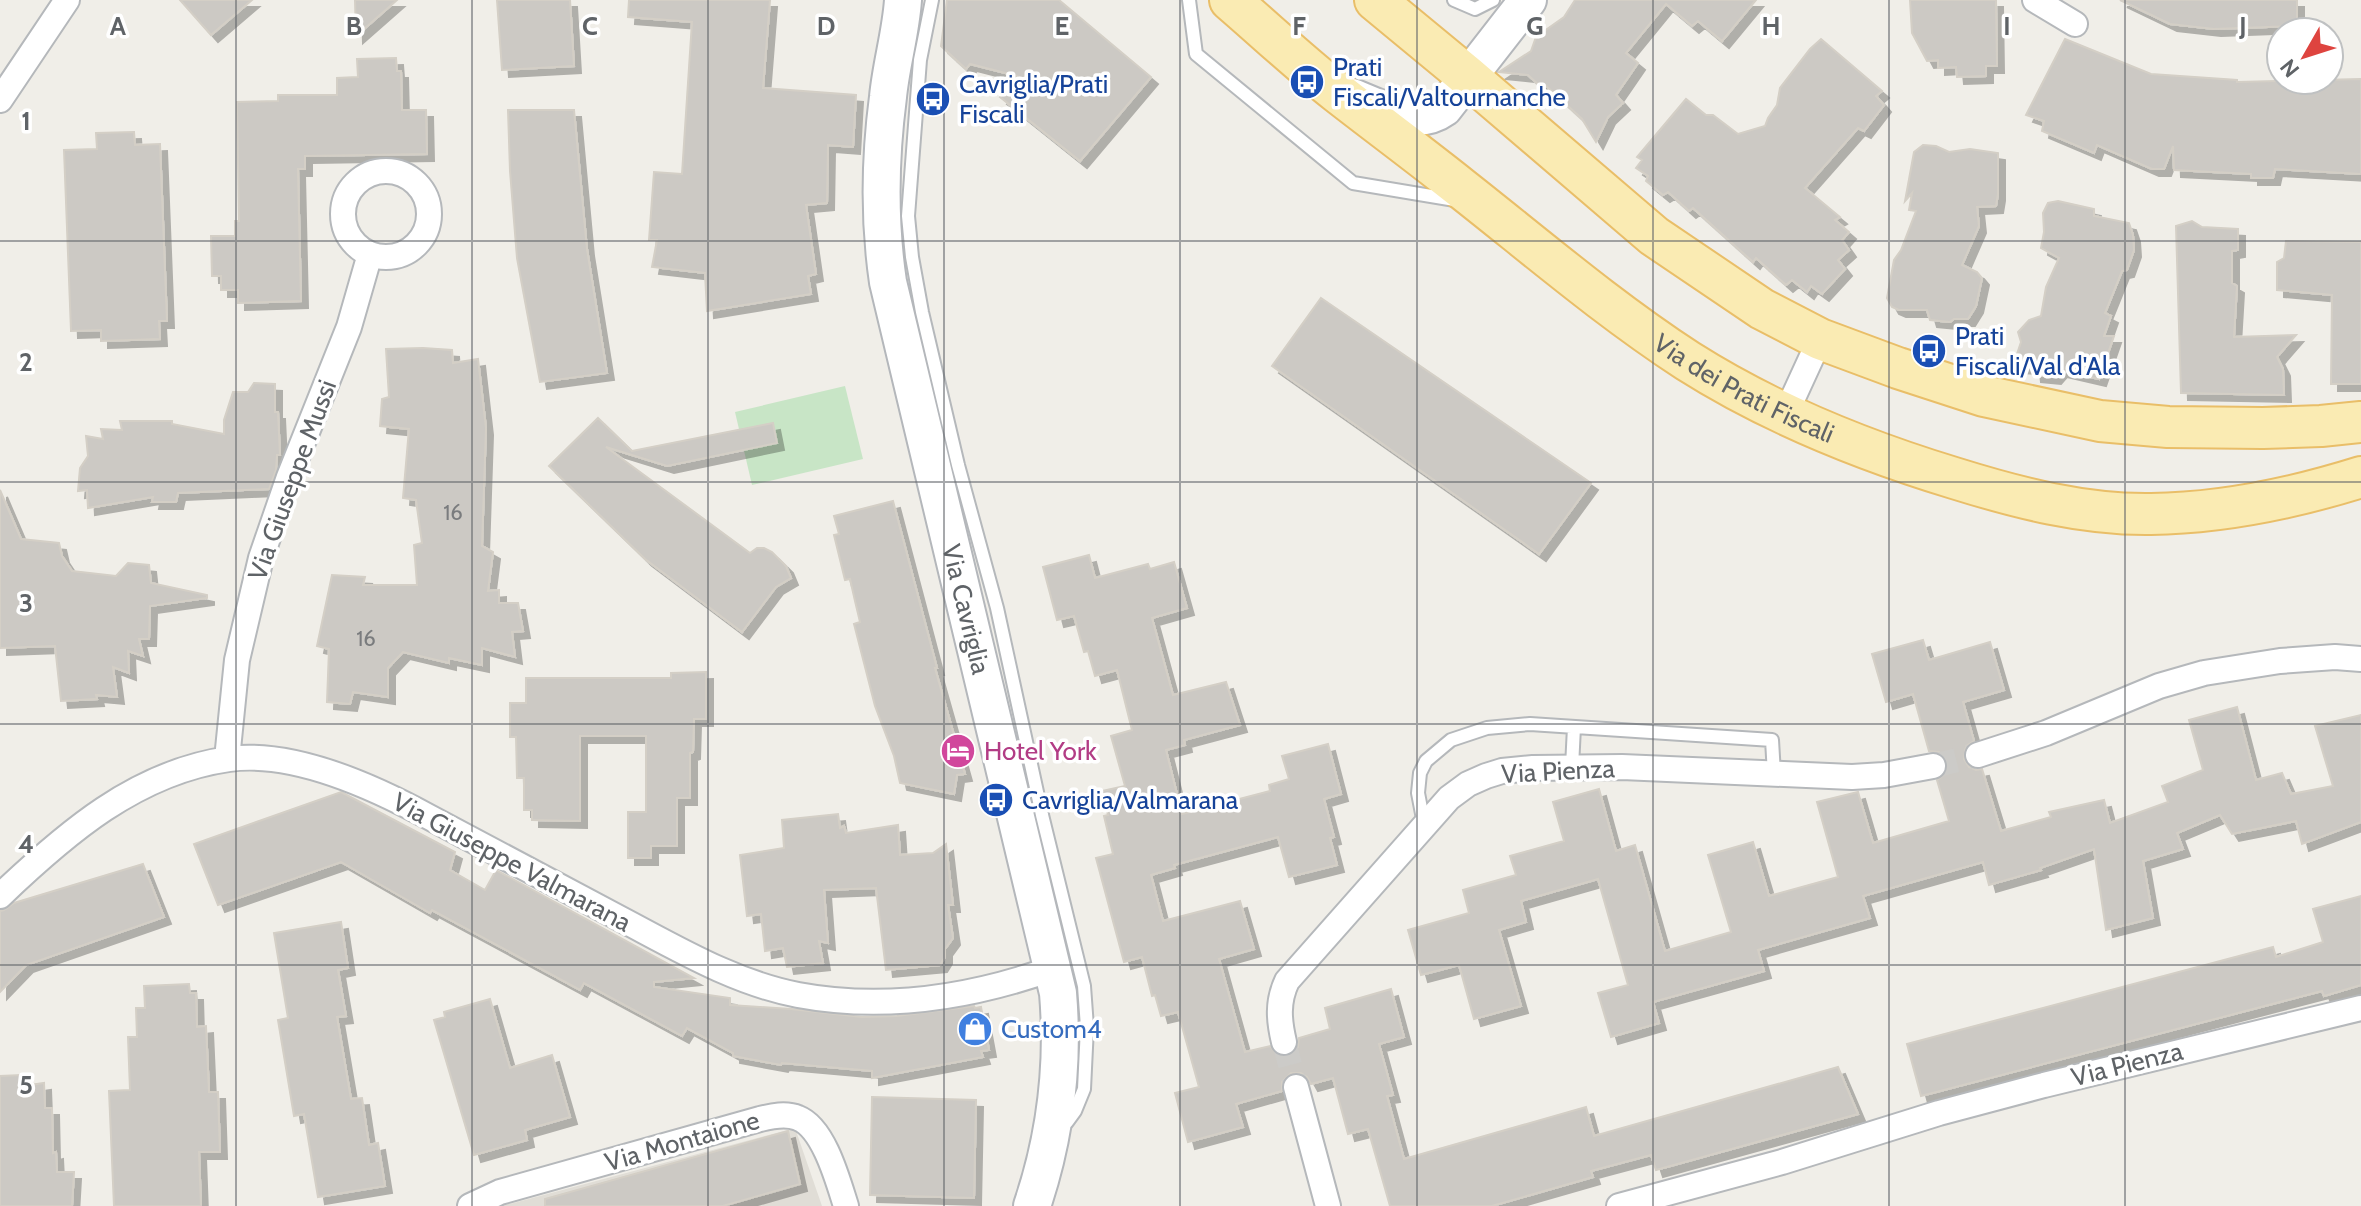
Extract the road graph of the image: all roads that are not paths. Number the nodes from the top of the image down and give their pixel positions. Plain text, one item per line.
1 (67, 0) edge
2 (1189, 0) edge
3 (1230, 0) edge
4 (1375, 0) edge
5 (1454, 0) edge
6 (1493, 0) edge
7 (1528, 0) edge
8 (2035, 0) edge
9 (911, 2) edge
10 (2075, 24) dead end
11 (1467, 76) junction
12 (1335, 91) junction
13 (0, 100) edge
14 (1481, 204) junction
15 (370, 254) dead end
16 (1820, 339) junction
17 (1786, 413) junction
18 (2361, 422) edge
19 (2361, 477) edge
20 (2361, 659) edge
21 (1574, 727) junction
22 (1978, 755) tunnel mouth
23 (227, 759) junction
24 (1933, 766) tunnel mouth
25 (1572, 767) junction
26 (1774, 774) junction
27 (1425, 826) junction
28 (0, 896) edge
29 (1054, 968) junction
30 (2361, 1008) edge
31 (1284, 1042) tunnel mouth
32 (1296, 1087) tunnel mouth
33 (1051, 1131) junction
34 (470, 1206) edge
35 (846, 1206) edge
36 (1032, 1206) edge
37 (1328, 1206) edge
38 (1619, 1206) edge

1 - 13 street
2 - 14 lane
3 - 12 main road, Via dei Prati Fiscali
4 - 11 main road
5 - 6 lane
7 - 11 street
8 - 10 street
9 - 29 street, Via Cavriglia
9 - 33 lane
11 - 12 street
11 - 16 main road
12 - 14 main road, Via dei Prati Fiscali
14 - 17 main road, Via dei Prati Fiscali
15 - 23 street, Via Giuseppe Mussi
16 - 17 street
16 - 18 main road
17 - 19 main road, Via dei Prati Fiscali
20 - 22 street
21 - 25 lane
21 - 26 lane
21 - 27 lane
23 - 28 street, Via Giuseppe Valmarana
23 - 29 street, Via Giuseppe Valmarana
24 - 26 street, Via Pienza
25 - 26 street, Via Pienza
25 - 27 street, Via Pienza
27 - 31 street, Via Pienza
29 - 33 street, Via Cavriglia
30 - 38 street, Via Pienza
32 - 37 street
33 - 36 street, Via Cavriglia
34 - 35 street, Via Montaione

